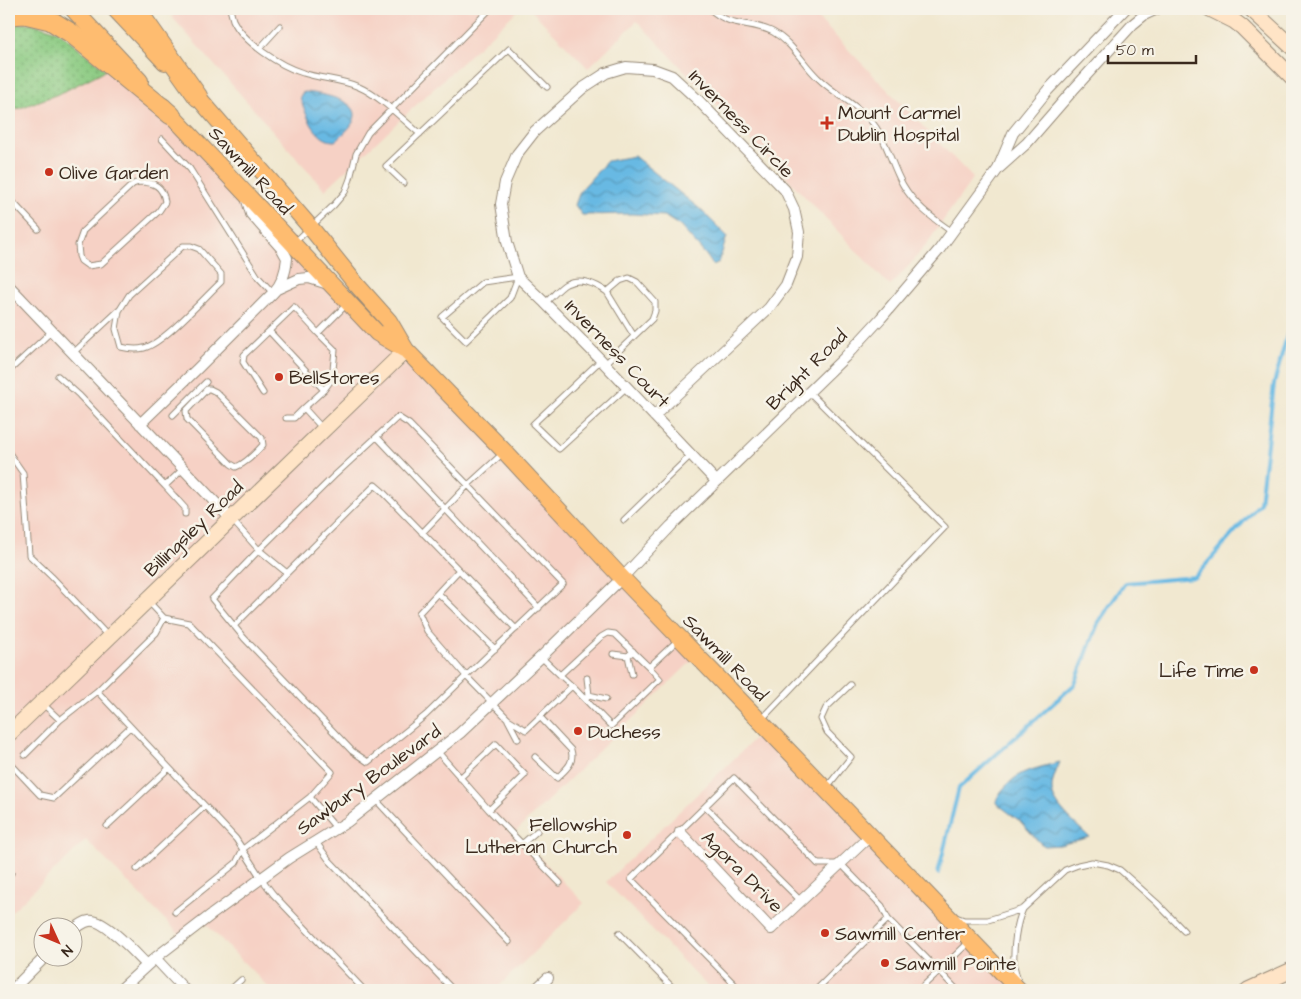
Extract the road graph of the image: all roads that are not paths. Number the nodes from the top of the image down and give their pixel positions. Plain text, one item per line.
1 (73, 9) edge
2 (115, 9) edge
3 (136, 9) edge
4 (230, 9) edge
5 (490, 9) edge
6 (710, 9) edge
7 (1125, 9) edge
8 (1157, 9) edge
9 (1210, 9) edge
10 (1251, 9) edge
11 (9, 15) edge
12 (280, 26) dead end
13 (1292, 47) edge
14 (260, 48) junction
15 (1292, 77) edge
16 (547, 87) dead end
17 (198, 97) junction
18 (391, 110) junction
19 (171, 115) junction
20 (420, 134) junction
21 (162, 139) dead end
22 (998, 169) junction
23 (404, 183) dead end
24 (133, 184) joint
25 (244, 191) junction
26 (9, 198) edge
27 (310, 228) junction
28 (38, 229) dead end
29 (952, 232) junction
30 (293, 244) junction
31 (518, 278) junction
32 (331, 284) junction
33 (9, 286) edge
34 (275, 291) junction
35 (607, 292) junction
36 (348, 303) junction
37 (545, 303) junction
38 (119, 311) junction
39 (269, 330) junction
40 (52, 331) junction
41 (318, 333) junction
42 (634, 336) junction
43 (406, 350) junction
44 (73, 354) junction
45 (603, 362) junction
46 (9, 372) edge
47 (58, 376) dead end
48 (206, 382) dead end
49 (627, 387) junction
50 (324, 390) junction
51 (809, 391) junction
52 (263, 393) dead end
53 (180, 407) junction
54 (304, 408) junction
55 (186, 412) junction
56 (173, 415) dead end
57 (654, 416) junction
58 (286, 418) dead end
59 (140, 424) junction
60 (324, 429) junction
61 (377, 437) junction
62 (505, 452) junction
63 (9, 453) edge
64 (691, 454) junction
65 (183, 469) junction
66 (716, 481) junction
67 (468, 485) junction
68 (165, 486) junction
69 (445, 509) junction
70 (185, 514) dead end
71 (230, 519) junction
72 (624, 520) dead end
73 (422, 533) junction
74 (258, 550) junction
75 (459, 570) junction
76 (287, 573) junction
77 (622, 578) junction
78 (438, 593) junction
79 (148, 600) junction
80 (539, 608) junction
81 (164, 618) junction
82 (234, 626) junction
83 (516, 630) junction
84 (109, 637) junction
85 (680, 638) junction
86 (495, 649) junction
87 (633, 652) junction
88 (613, 654) dead end
89 (628, 656) junction
90 (541, 657) junction
91 (649, 667) junction
92 (632, 674) dead end
93 (466, 676) junction
94 (560, 676) junction
95 (587, 678) dead end
96 (850, 685) dead end
97 (572, 686) junction
98 (97, 691) junction
99 (587, 697) junction
100 (606, 699) dead end
101 (42, 703) junction
102 (492, 703) junction
103 (540, 717) junction
104 (508, 719) junction
105 (60, 720) junction
106 (759, 721) junction
107 (130, 726) junction
108 (9, 734) edge
109 (518, 740) dead end
110 (437, 751) junction
111 (25, 755) dead end
112 (535, 757) dead end
113 (9, 762) edge
114 (169, 768) junction
115 (460, 778) junction
116 (825, 790) junction
117 (310, 797) junction
118 (376, 799) junction
119 (205, 806) junction
120 (706, 807) junction
121 (489, 810) junction
122 (107, 826) dead end
123 (336, 828) junction
124 (537, 831) dead end
125 (680, 832) junction
126 (870, 836) junction
127 (316, 842) junction
128 (522, 844) junction
129 (243, 849) junction
130 (840, 864) junction
131 (137, 869) dead end
132 (261, 878) junction
133 (560, 883) dead end
134 (801, 901) junction
135 (1023, 909) junction
136 (175, 912) dead end
137 (946, 914) junction
138 (888, 919) junction
139 (82, 924) edge
140 (1184, 930) dead end
141 (619, 933) dead end
142 (971, 940) junction
143 (509, 942) dead end
144 (155, 958) junction
145 (36, 966) edge
146 (147, 966) junction
147 (1292, 970) edge
148 (939, 971) junction
149 (548, 978) dead end
150 (241, 980) dead end
151 (12, 990) edge
152 (120, 990) edge
153 (185, 990) edge
154 (230, 990) edge
155 (364, 990) edge
156 (453, 990) edge
157 (535, 990) edge
158 (675, 990) edge
159 (740, 990) edge
160 (816, 990) edge
161 (919, 990) edge
162 (957, 990) edge
163 (1020, 990) edge
164 (1248, 990) edge

1 - 19 main road, Sawmill Road
2 - 17 main road, Sawmill Road
3 - 17 highway
4 - 14 lane
5 - 18 lane
6 - 29 lane
7 - 22 street, Bright Road
8 - 22 street, Bright Road
9 - 15 street
10 - 13 street
11 - 19 highway
12 - 14 lane
14 - 18 lane
16 - 20 lane
17 - 27 main road, Sawmill Road
18 - 20 lane
18 - 27 lane
19 - 25 main road, Sawmill Road
20 - 23 lane
21 - 34 lane
22 - 29 street, Bright Road
24 - 24 lane
25 - 30 main road, Sawmill Road
25 - 34 street
26 - 28 lane
27 - 30 lane
27 - 43 main road, Sawmill Road
29 - 51 street, Bright Road
30 - 32 main road, Sawmill Road
31 - 31 lane
31 - 37 street, Inverness Court
31 - 57 street, Inverness Circle
32 - 34 street
32 - 36 main road, Sawmill Road
33 - 40 street
34 - 59 street
35 - 37 lane
35 - 42 lane
35 - 42 lane
36 - 41 lane
36 - 43 main road, Sawmill Road
37 - 45 street, Inverness Court
38 - 38 lane
38 - 44 lane
39 - 41 lane
39 - 50 lane
39 - 52 lane
40 - 44 street
40 - 46 lane
41 - 50 lane
42 - 45 lane
43 - 60 street, Billingsley Road
43 - 62 main road, Sawmill Road
44 - 59 street
45 - 49 street, Inverness Court
45 - 49 lane
47 - 68 lane
48 - 53 lane
49 - 57 street, Inverness Court
50 - 54 lane
51 - 66 street, Bright Road
51 - 106 lane
53 - 55 lane
53 - 56 lane
54 - 58 lane
54 - 60 lane
55 - 55 lane
57 - 64 street, Inverness Court
59 - 65 street
60 - 71 street, Billingsley Road
61 - 67 lane
61 - 69 lane
61 - 74 lane
62 - 67 lane
62 - 77 main road, Sawmill Road
63 - 84 lane
64 - 66 street, Inverness Court
64 - 72 lane
65 - 68 lane
65 - 71 street
66 - 77 street, Bright Road
67 - 69 lane
67 - 80 lane
68 - 70 lane
69 - 73 lane
69 - 80 lane
71 - 74 lane
71 - 79 street, Billingsley Road
73 - 75 lane
73 - 76 lane
74 - 76 lane
74 - 82 lane
75 - 78 lane
75 - 83 lane
76 - 82 lane
77 - 85 main road, Sawmill Road
77 - 90 street, Sawbury Boulevard
78 - 86 lane
78 - 93 lane
79 - 81 lane
79 - 84 street, Billingsley Road
80 - 83 lane
81 - 98 lane
81 - 117 lane
82 - 93 lane
83 - 86 lane
84 - 101 street, Billingsley Road
85 - 91 lane
85 - 106 main road, Sawmill Road
86 - 93 lane
87 - 89 lane
87 - 91 lane
87 - 94 lane
88 - 89 lane
89 - 92 lane
90 - 94 lane
90 - 102 street, Sawbury Boulevard
91 - 99 lane
93 - 102 lane
94 - 97 lane
95 - 99 lane
96 - 116 lane
97 - 99 lane
97 - 103 lane
98 - 105 lane
98 - 107 lane
99 - 100 lane
101 - 105 lane
101 - 108 street, Billingsley Road
102 - 104 lane
102 - 110 street, Sawbury Boulevard
103 - 104 lane
103 - 112 lane
104 - 109 lane
105 - 111 lane
106 - 116 main road, Sawmill Road
107 - 113 lane
107 - 114 lane
110 - 115 lane
110 - 118 street, Sawbury Boulevard
114 - 119 lane
114 - 122 lane
115 - 121 lane
115 - 121 lane
116 - 126 main road, Sawmill Road
117 - 123 lane
117 - 129 lane
118 - 123 street, Sawbury Boulevard
118 - 143 lane
119 - 129 lane
119 - 131 lane
120 - 125 lane
120 - 130 lane
120 - 134 lane
121 - 128 lane
123 - 127 street, Sawbury Boulevard
124 - 128 lane
125 - 134 street, Agora Drive
125 - 159 lane
126 - 130 street, Agora Drive
126 - 137 main road, Sawmill Road
127 - 132 street, Sawbury Boulevard
127 - 156 lane
128 - 133 lane
129 - 132 lane
129 - 136 lane
130 - 134 street, Agora Drive
130 - 138 lane
132 - 144 street, Sawbury Boulevard
132 - 155 lane
135 - 137 lane
135 - 140 lane
135 - 163 lane
137 - 142 main road, Sawmill Road
138 - 148 lane
138 - 160 lane
139 - 146 street
141 - 158 lane
142 - 148 lane
142 - 163 main road, Sawmill Road
144 - 146 street, Sawbury Boulevard
144 - 153 street
145 - 151 street
146 - 152 street, Sawbury Boulevard
147 - 164 street
148 - 161 lane
148 - 162 lane
149 - 157 street
150 - 154 lane

